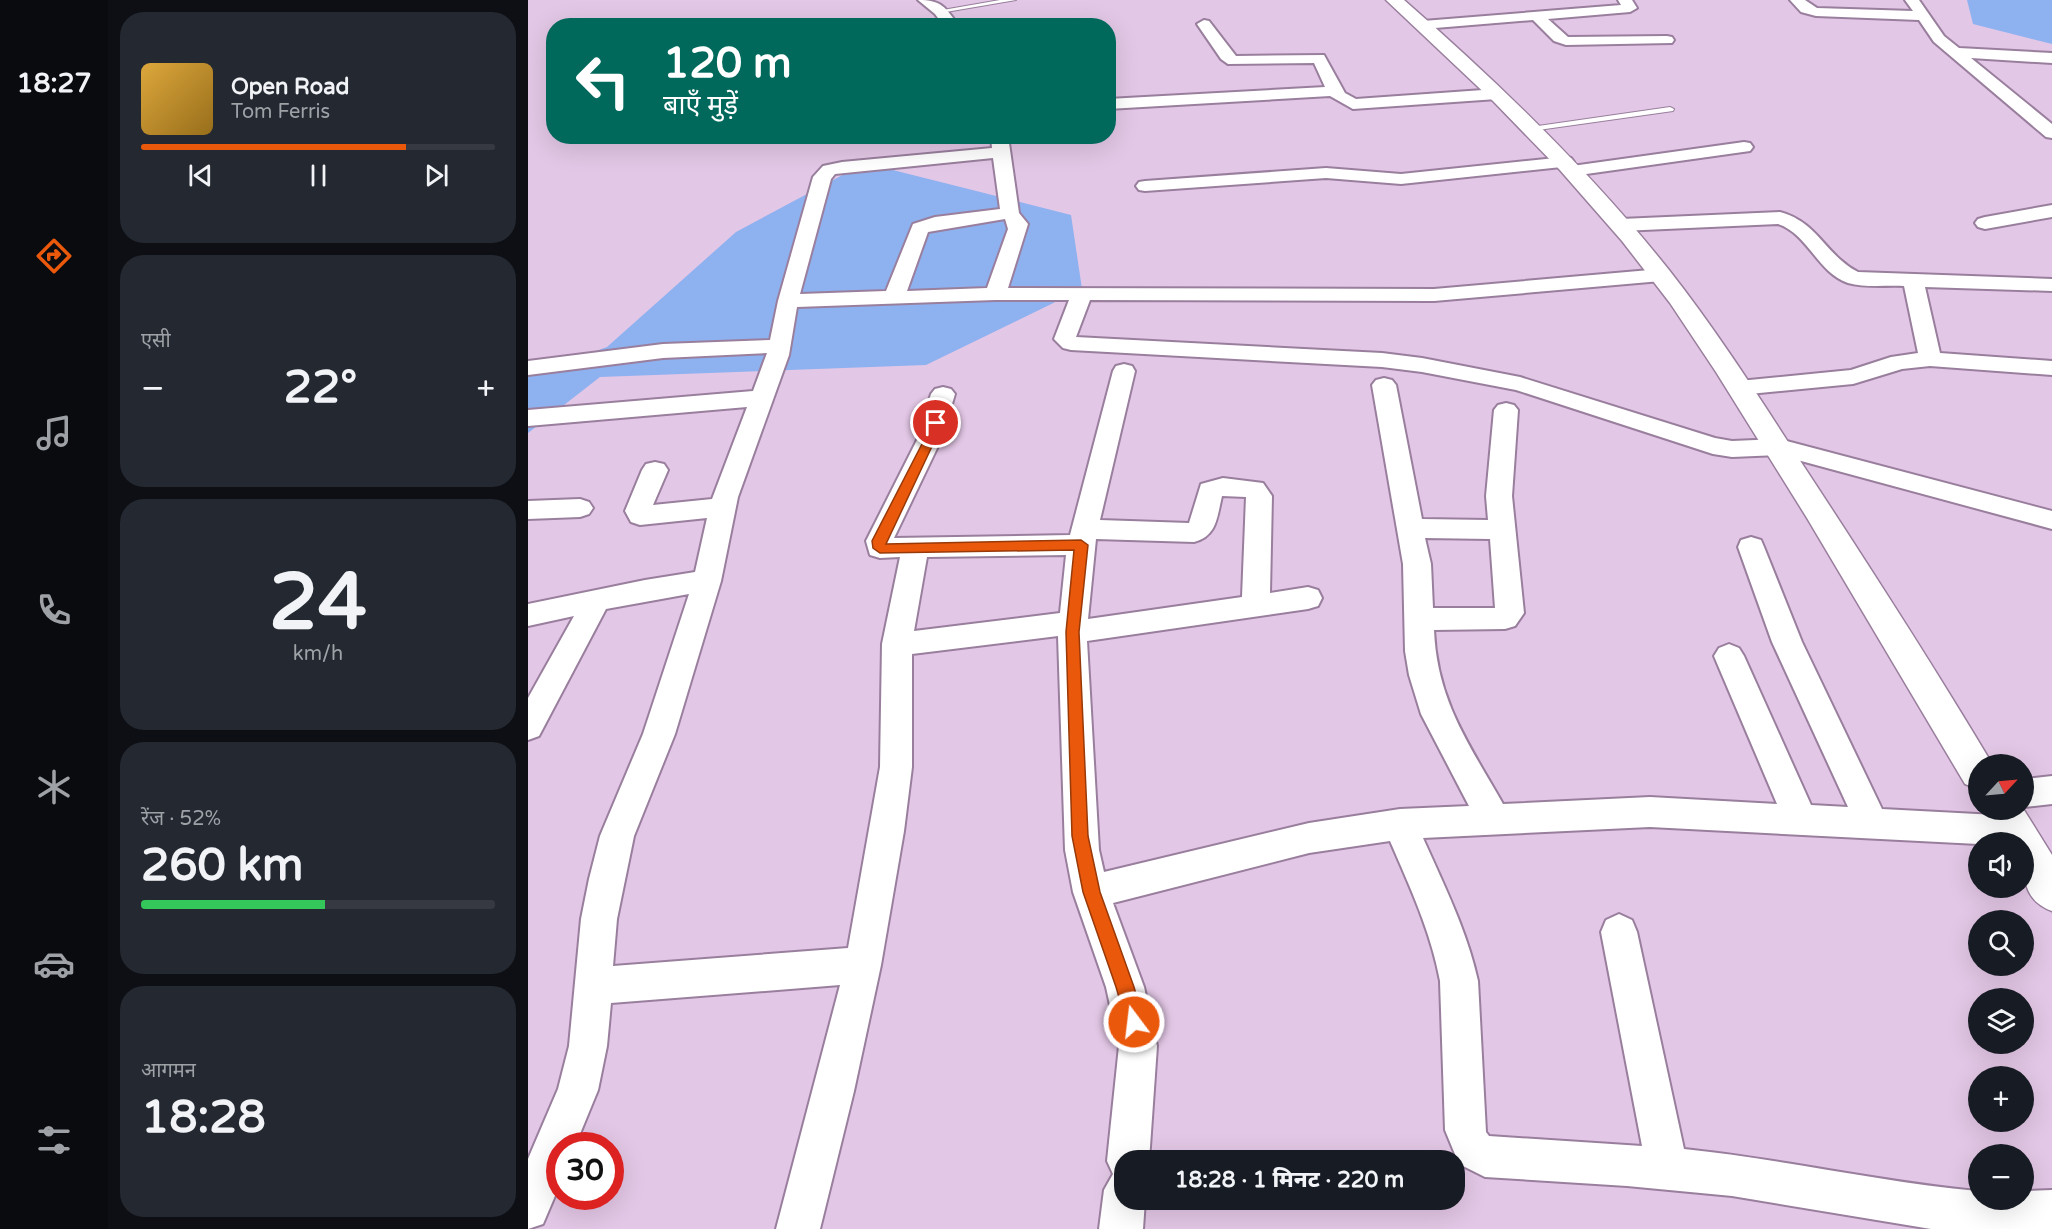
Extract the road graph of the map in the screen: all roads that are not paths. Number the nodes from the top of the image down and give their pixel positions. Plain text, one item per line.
1 (925, 0) edge
2 (1013, 0) edge
3 (1394, 0) edge
4 (1554, 0) edge
5 (1625, 0) edge
6 (1797, 0) edge
7 (1912, 0) edge
8 (940, 11) junction
9 (1564, 14) junction
10 (1537, 16) junction
11 (1922, 16) junction
12 (946, 18) edge
13 (1204, 24) dead end
14 (1423, 24) junction
15 (1667, 40) dead end
16 (1954, 52) junction
17 (2052, 58) edge
18 (1336, 91) junction
19 (1497, 94) junction
20 (1116, 104) edge
21 (1670, 109) dead end
22 (1531, 129) junction
23 (2052, 133) edge
24 (1000, 144) edge
25 (1744, 147) dead end
26 (1569, 166) junction
27 (1145, 186) dead end
28 (2052, 211) edge
29 (1010, 213) junction
30 (1984, 223) dead end
31 (1621, 225) junction
32 (1661, 275) junction
33 (1913, 280) junction
34 (2052, 285) edge
35 (1083, 293) junction
36 (995, 294) junction
37 (895, 296) junction
38 (788, 301) junction
39 (777, 355) junction
40 (1930, 359) junction
41 (528, 368) edge
42 (2052, 368) edge
43 (1124, 371) dead end
44 (1383, 386) dead end
45 (1739, 388) junction
46 (943, 394) dead end
47 (762, 398) junction
48 (1506, 410) dead end
49 (528, 418) edge
50 (1786, 459) junction
51 (656, 470) dead end
52 (723, 507) junction
53 (580, 508) dead end
54 (528, 510) edge
55 (2052, 520) edge
56 (1410, 528) junction
57 (1501, 530) junction
58 (1083, 537) junction
59 (1751, 547) dead end
60 (915, 549) junction
61 (707, 581) junction
62 (1308, 598) dead end
63 (597, 600) junction
64 (1256, 606) junction
65 (528, 615) edge
66 (1419, 619) junction
67 (1073, 627) junction
68 (897, 644) junction
69 (1729, 656) dead end
70 (528, 727) edge
71 (1968, 756) edge
72 (2052, 790) edge
73 (2034, 791) edge
74 (1800, 818) junction
75 (1494, 819) junction
76 (1871, 822) junction
77 (1400, 824) junction
78 (2016, 832) edge
79 (2034, 862) edge
80 (1091, 892) junction
81 (2052, 892) edge
82 (1619, 932) dead end
83 (863, 964) junction
84 (592, 986) junction
85 (1129, 1150) edge
86 (1668, 1168) junction
87 (528, 1209) edge
88 (1123, 1210) edge
89 (2052, 1211) edge
90 (798, 1229) edge
91 (1121, 1229) edge

1 - 8 street
2 - 8 lane
3 - 14 main road
4 - 9 street
5 - 9 street
6 - 11 street
7 - 11 street
8 - 12 street
9 - 10 street
10 - 14 street
10 - 15 street
11 - 16 street
13 - 18 street
14 - 19 main road
16 - 17 street
16 - 23 street
18 - 19 street
18 - 20 street
19 - 22 main road
21 - 22 lane
22 - 26 main road
24 - 29 street
24 - 38 street
25 - 26 street
26 - 27 street
26 - 31 main road
28 - 30 street
29 - 36 street
29 - 37 street
31 - 32 main road
31 - 33 street
32 - 35 street
32 - 45 main road
33 - 34 street
33 - 40 street
35 - 36 street
35 - 50 street
36 - 37 street
37 - 38 street
38 - 39 street
39 - 41 street
39 - 47 street
40 - 42 street
40 - 45 street
43 - 58 street
44 - 56 street
45 - 50 main road
46 - 60 street
47 - 49 street
47 - 52 street
48 - 57 street
50 - 55 street
50 - 71 main road
51 - 52 street
52 - 61 street
53 - 54 street
56 - 57 street
56 - 66 street
57 - 66 street
58 - 60 street
58 - 64 street
58 - 67 street
59 - 76 street
60 - 68 street
61 - 63 street
61 - 84 street
62 - 64 street
63 - 65 street
63 - 70 street
64 - 67 street
66 - 75 street
67 - 68 street
67 - 80 street
68 - 83 street
69 - 74 street
72 - 73 street
74 - 75 street
74 - 76 street
75 - 77 street
76 - 78 street
77 - 80 street
77 - 86 street
79 - 81 main road
80 - 85 street
82 - 86 street
83 - 84 street
83 - 90 street
84 - 87 street
86 - 89 street
88 - 91 street

